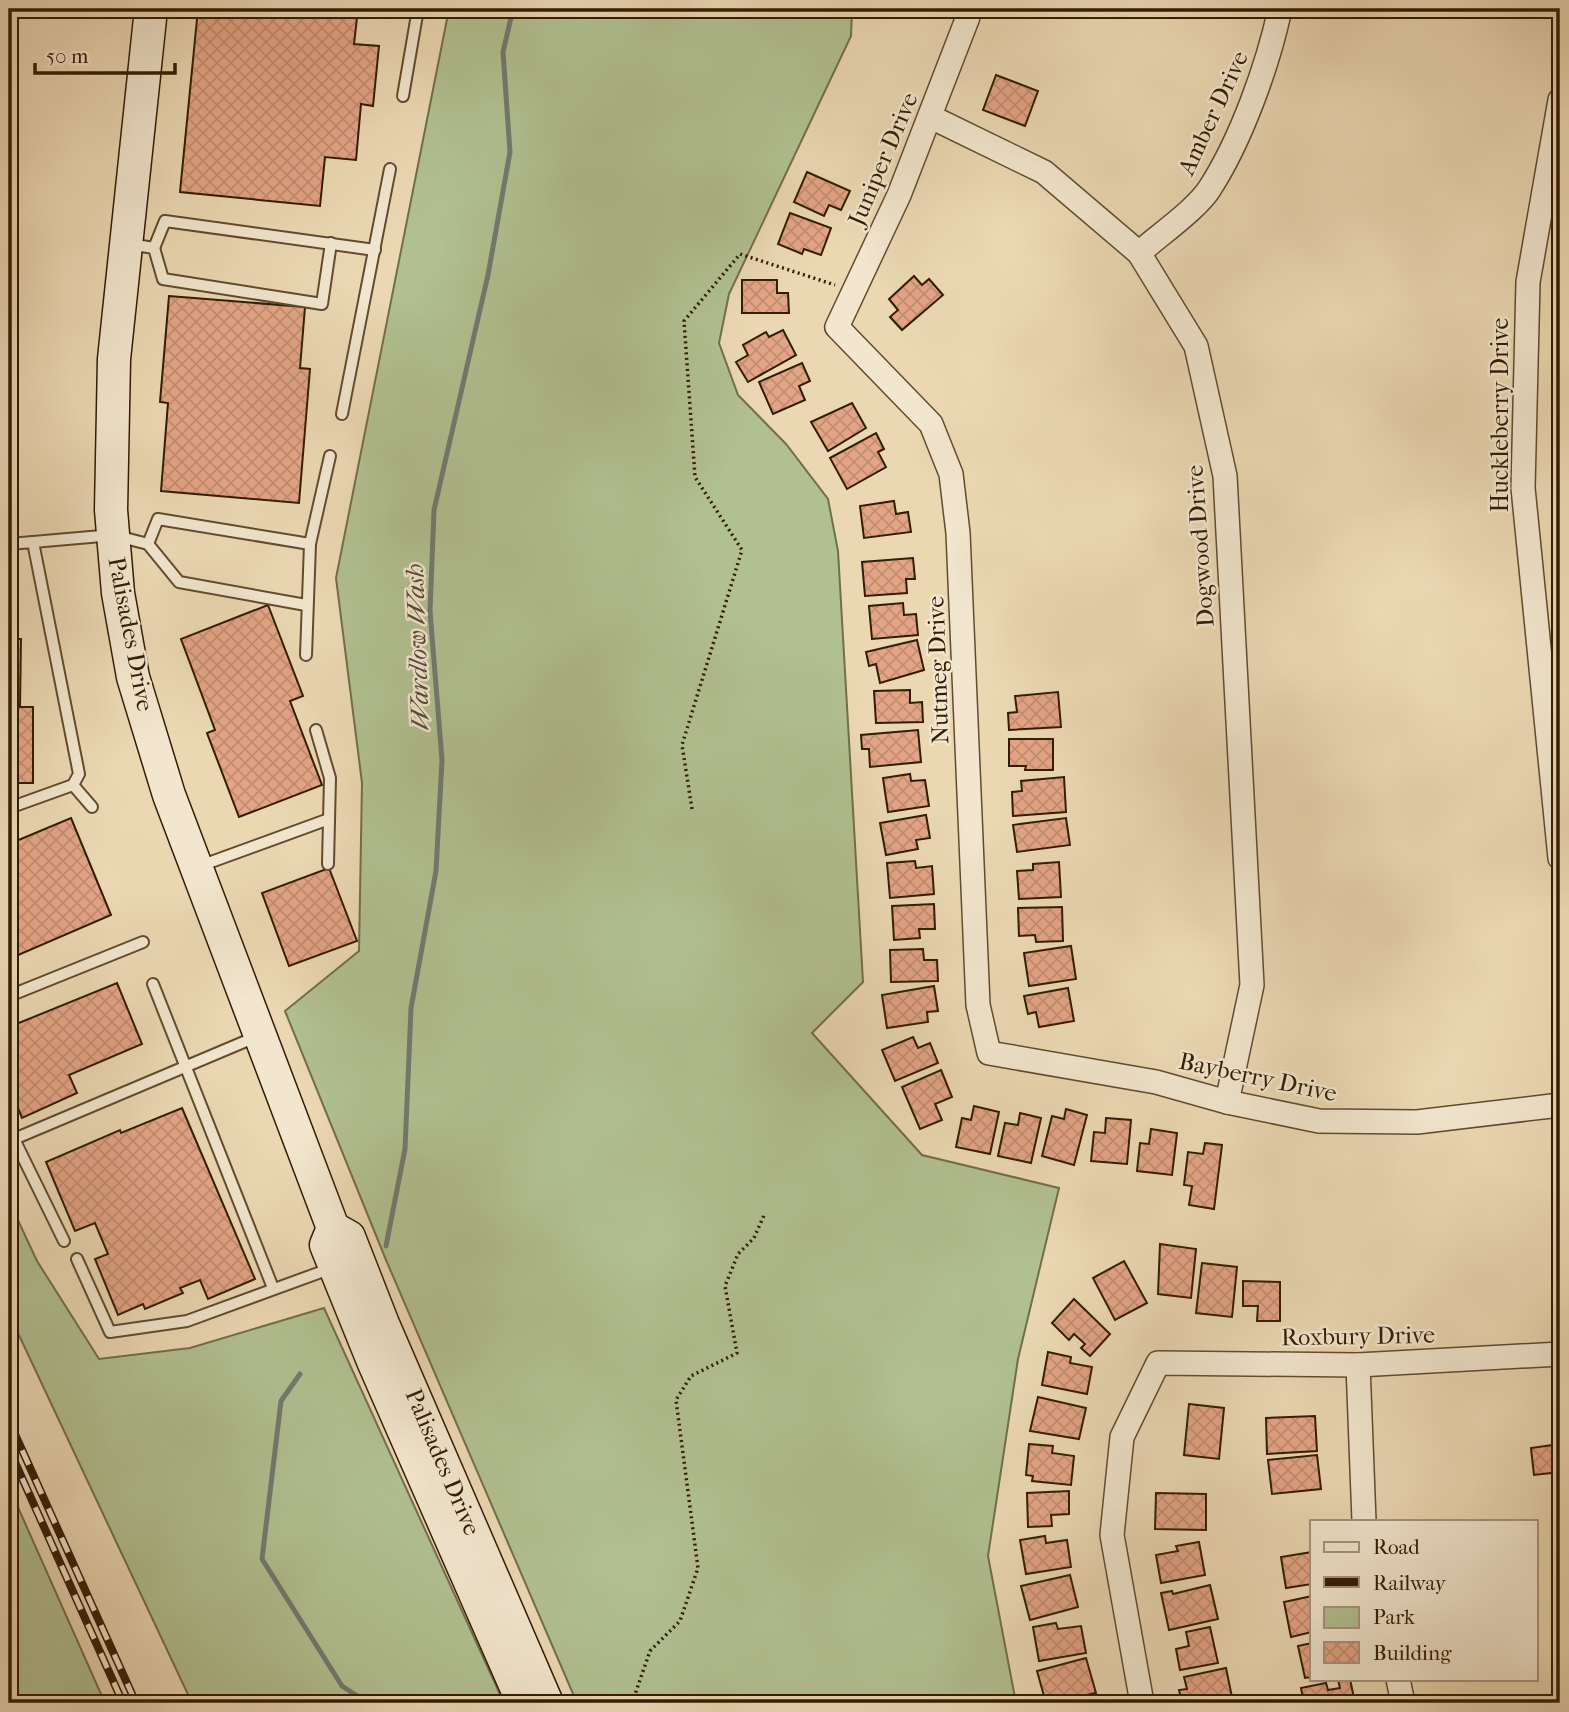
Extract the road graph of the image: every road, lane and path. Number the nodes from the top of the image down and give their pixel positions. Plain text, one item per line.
1 (151, 9) edge
2 (418, 9) edge
3 (968, 9) edge
4 (1280, 9) edge
5 (403, 96) dead end
6 (1560, 100) edge
7 (931, 117) junction
8 (390, 169) dead end
9 (331, 243) junction
10 (140, 246) junction
11 (375, 250) junction
12 (1139, 253) junction
13 (854, 291) junction
14 (837, 327) joint
15 (342, 414) dead end
16 (330, 456) dead end
17 (113, 535) junction
18 (33, 542) junction
19 (9, 544) edge
20 (148, 544) junction
21 (310, 544) junction
22 (306, 605) junction
23 (306, 655) dead end
24 (316, 730) dead end
25 (73, 785) junction
26 (92, 807) dead end
27 (9, 808) edge
28 (692, 809) dead end
29 (329, 819) junction
30 (1560, 858) edge
31 (328, 864) dead end
32 (197, 867) junction
33 (142, 942) dead end
34 (153, 984) dead end
35 (9, 996) edge
36 (260, 1035) junction
37 (989, 1053) joint
38 (184, 1067) junction
39 (1227, 1102) junction
40 (1560, 1105) edge
41 (9, 1125) edge
42 (15, 1139) junction
43 (765, 1213) dead end
44 (332, 1228) junction
45 (64, 1241) dead end
46 (77, 1259) dead end
47 (335, 1267) junction
48 (273, 1288) junction
49 (1560, 1354) edge
50 (1358, 1365) junction
51 (1364, 1520) edge
52 (1398, 1680) edge
53 (523, 1703) edge
54 (547, 1703) edge
55 (632, 1703) edge
56 (1142, 1703) edge
57 (1403, 1703) edge

1 - 10 street, Palisades Drive
2 - 5 lane
3 - 7 street, Juniper Drive
4 - 12 street, Amber Drive
6 - 30 street, Huckleberry Drive
7 - 12 street, Dogwood Drive
7 - 13 street, Juniper Drive
8 - 11 lane
9 - 10 lane
9 - 10 lane
9 - 11 lane
10 - 17 street, Palisades Drive
11 - 15 lane
12 - 39 street, Dogwood Drive
13 - 14 street, Juniper Drive
13 - 28 path
14 - 37 street, Nutmeg Drive
16 - 21 lane
17 - 18 lane
17 - 20 lane
17 - 32 street, Palisades Drive
18 - 19 lane
18 - 25 lane
20 - 21 lane
20 - 22 lane
21 - 22 lane
22 - 23 lane
24 - 29 lane
25 - 26 lane
25 - 27 lane
29 - 31 lane
29 - 32 lane
32 - 36 street, Palisades Drive
33 - 35 lane
34 - 38 lane
36 - 38 lane
36 - 44 street, Palisades Drive
37 - 39 street, Bayberry Drive
38 - 42 lane
38 - 48 lane
39 - 40 street, Bayberry Drive
41 - 42 lane
42 - 45 lane
43 - 55 path
44 - 47 street, Palisades Drive
44 - 54 street, Palisades Drive
46 - 48 lane
47 - 48 lane
47 - 53 street, Palisades Drive
49 - 50 street, Roxbury Drive
50 - 51 street
50 - 56 street, Roxbury Drive
52 - 57 street

